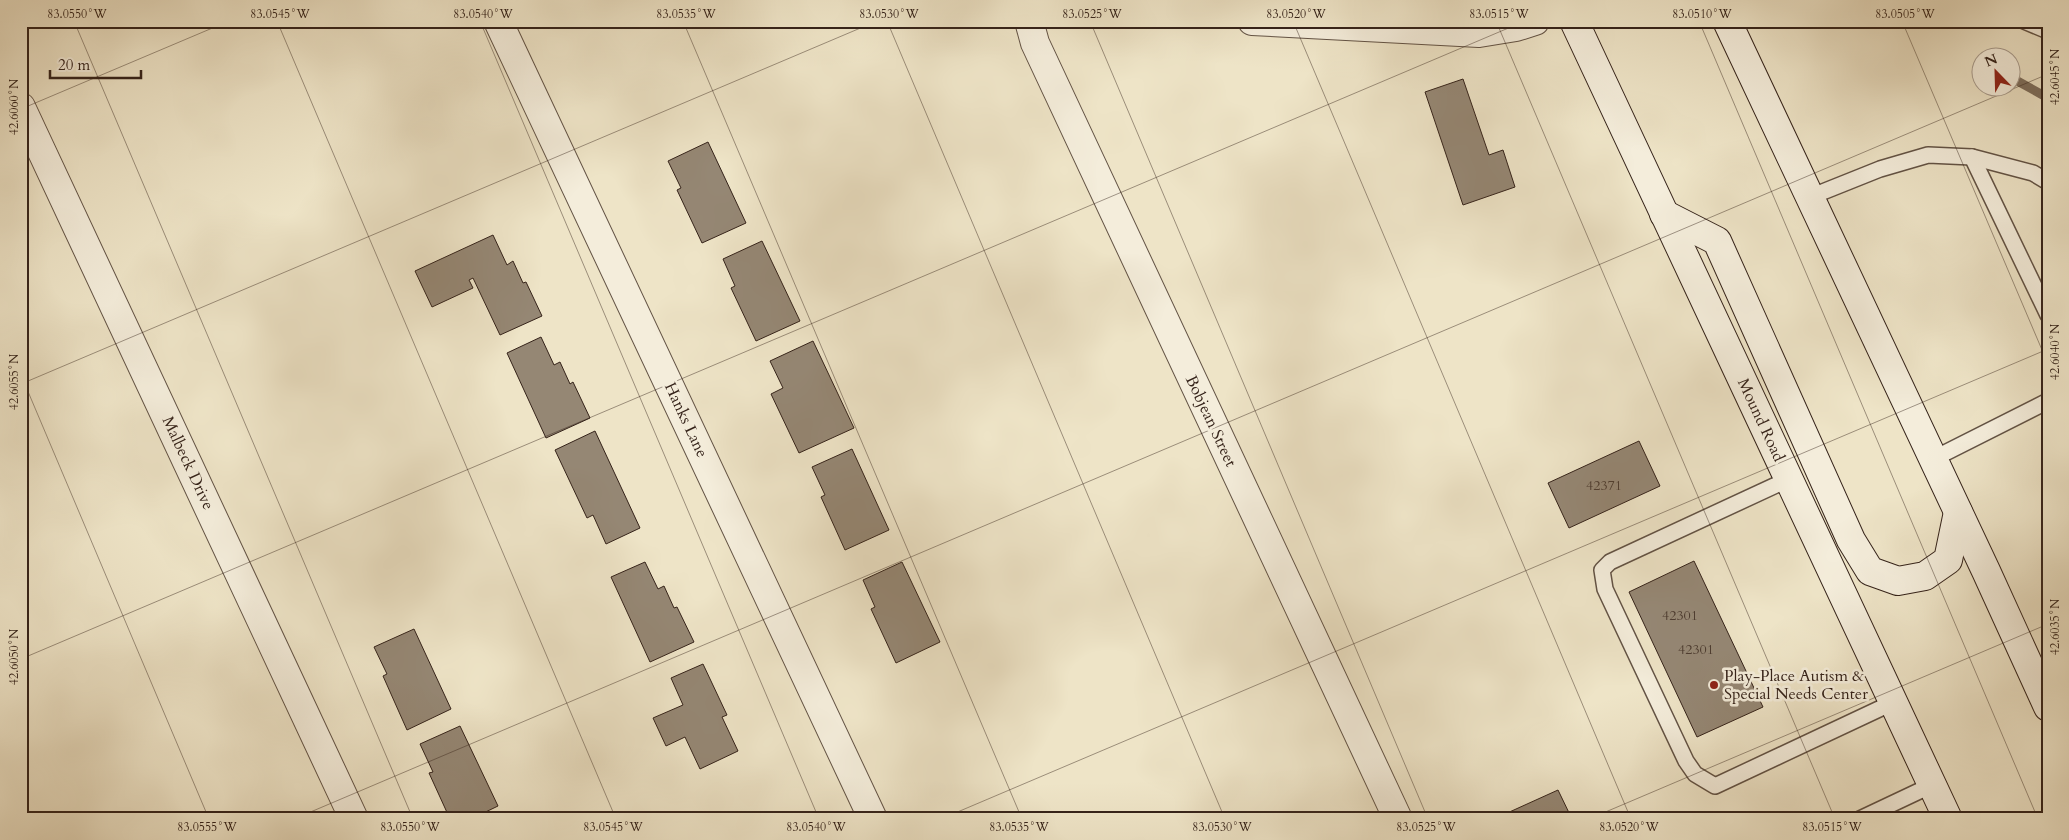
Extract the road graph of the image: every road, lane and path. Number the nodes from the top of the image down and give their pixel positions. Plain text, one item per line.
1 (498, 21) edge
2 (1029, 21) edge
3 (1252, 21) edge
4 (1534, 21) edge
5 (1574, 21) edge
6 (1727, 21) edge
7 (2024, 21) edge
8 (2048, 31) edge
9 (21, 107) edge
10 (1972, 157) junction
11 (2048, 182) edge
12 (1810, 197) junction
13 (1664, 214) junction
14 (2048, 315) edge
15 (2048, 401) edge
16 (1933, 459) junction
17 (1789, 479) junction
18 (1958, 512) junction
19 (1894, 702) junction
20 (2048, 707) edge
21 (1932, 785) junction
22 (354, 819) edge
23 (873, 819) edge
24 (1398, 819) edge
25 (1860, 819) edge
26 (1948, 819) edge

1 - 23 street, Hanks Lane
2 - 24 street, Bobjean Street
3 - 4 street
5 - 13 street, Mound Road
6 - 12 street
7 - 8 lane
9 - 22 street, Malbeck Drive
10 - 11 lane
10 - 12 lane
10 - 14 lane
12 - 16 street
13 - 17 street, Mound Road
13 - 18 street
15 - 16 lane
16 - 18 street
17 - 19 street, Mound Road
17 - 19 lane
18 - 20 street
19 - 21 street, Mound Road
21 - 25 lane
21 - 26 street, Mound Road

